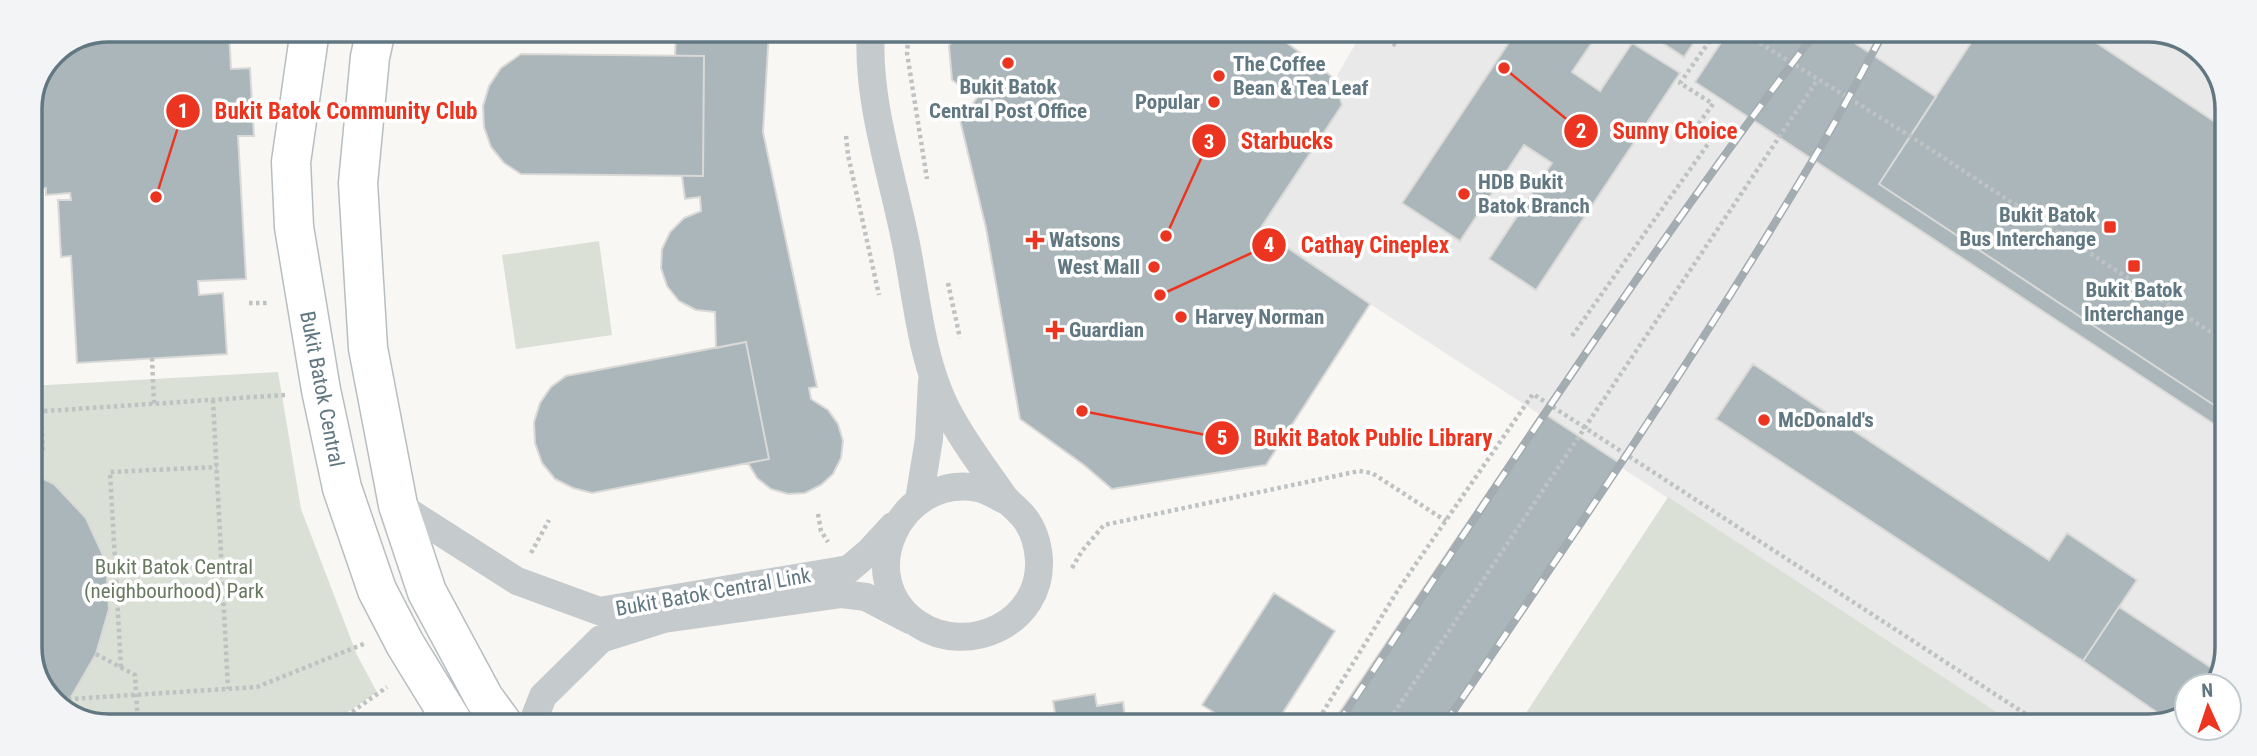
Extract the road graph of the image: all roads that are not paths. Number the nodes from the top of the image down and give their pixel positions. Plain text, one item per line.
1 (308, 42) edge
2 (373, 42) edge
3 (870, 42) edge
4 (932, 379) junction
5 (1007, 501) junction
6 (398, 505) junction
7 (912, 506) junction
8 (917, 623) junction
9 (448, 714) edge
10 (496, 714) edge
11 (536, 714) edge

1 - 9 main road, Bukit Batok Central
2 - 6 main road
3 - 4 street, Bukit Batok Central Link
4 - 5 street, Bukit Batok Central Link
4 - 7 street, Bukit Batok Central Link
5 - 7 street, Bukit Batok Central Link
5 - 8 street, Bukit Batok Central Link
6 - 7 street, Bukit Batok Central Link
6 - 10 main road
7 - 8 street, Bukit Batok Central Link
8 - 11 street, Bukit Batok Central Link

